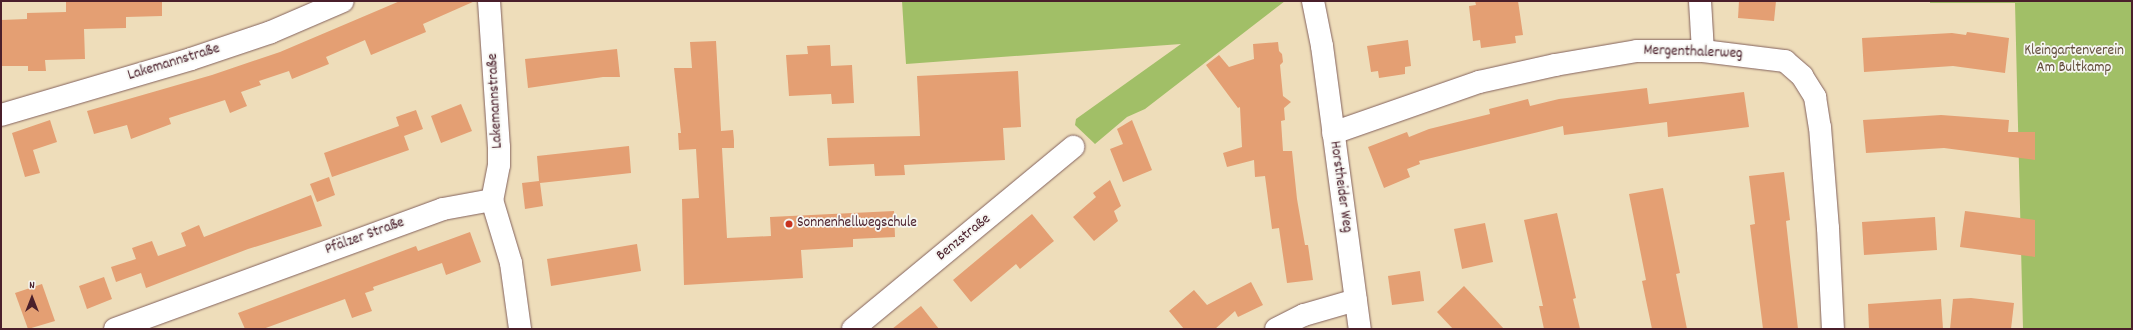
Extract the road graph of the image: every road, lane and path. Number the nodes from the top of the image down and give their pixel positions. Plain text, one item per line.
1 (342, 1) edge
2 (489, 1) edge
3 (1313, 1) edge
4 (1323, 1) edge
5 (1700, 1) edge
6 (1322, 46) junction
7 (1703, 51) junction
8 (1, 115) edge
9 (1333, 133) junction
10 (1073, 147) dead end
11 (492, 200) junction
12 (1356, 300) junction
13 (115, 329) edge
14 (520, 329) edge
15 (854, 329) edge
16 (1276, 329) edge
17 (1360, 329) edge
18 (1833, 329) edge

1 - 8 street, Lakemannstraße
2 - 11 street, Lakemannstraße
3 - 6 street, Horstheider Weg
4 - 6 street, Horstheider Weg
5 - 7 street
6 - 9 street, Horstheider Weg
7 - 9 street, Mergenthalerweg
7 - 18 street, Mergenthalerweg
9 - 12 street, Horstheider Weg
10 - 15 street, Benzstraße
11 - 13 street, Pfälzer Straße
11 - 14 street
12 - 16 street
12 - 17 street, Horstheider Weg

